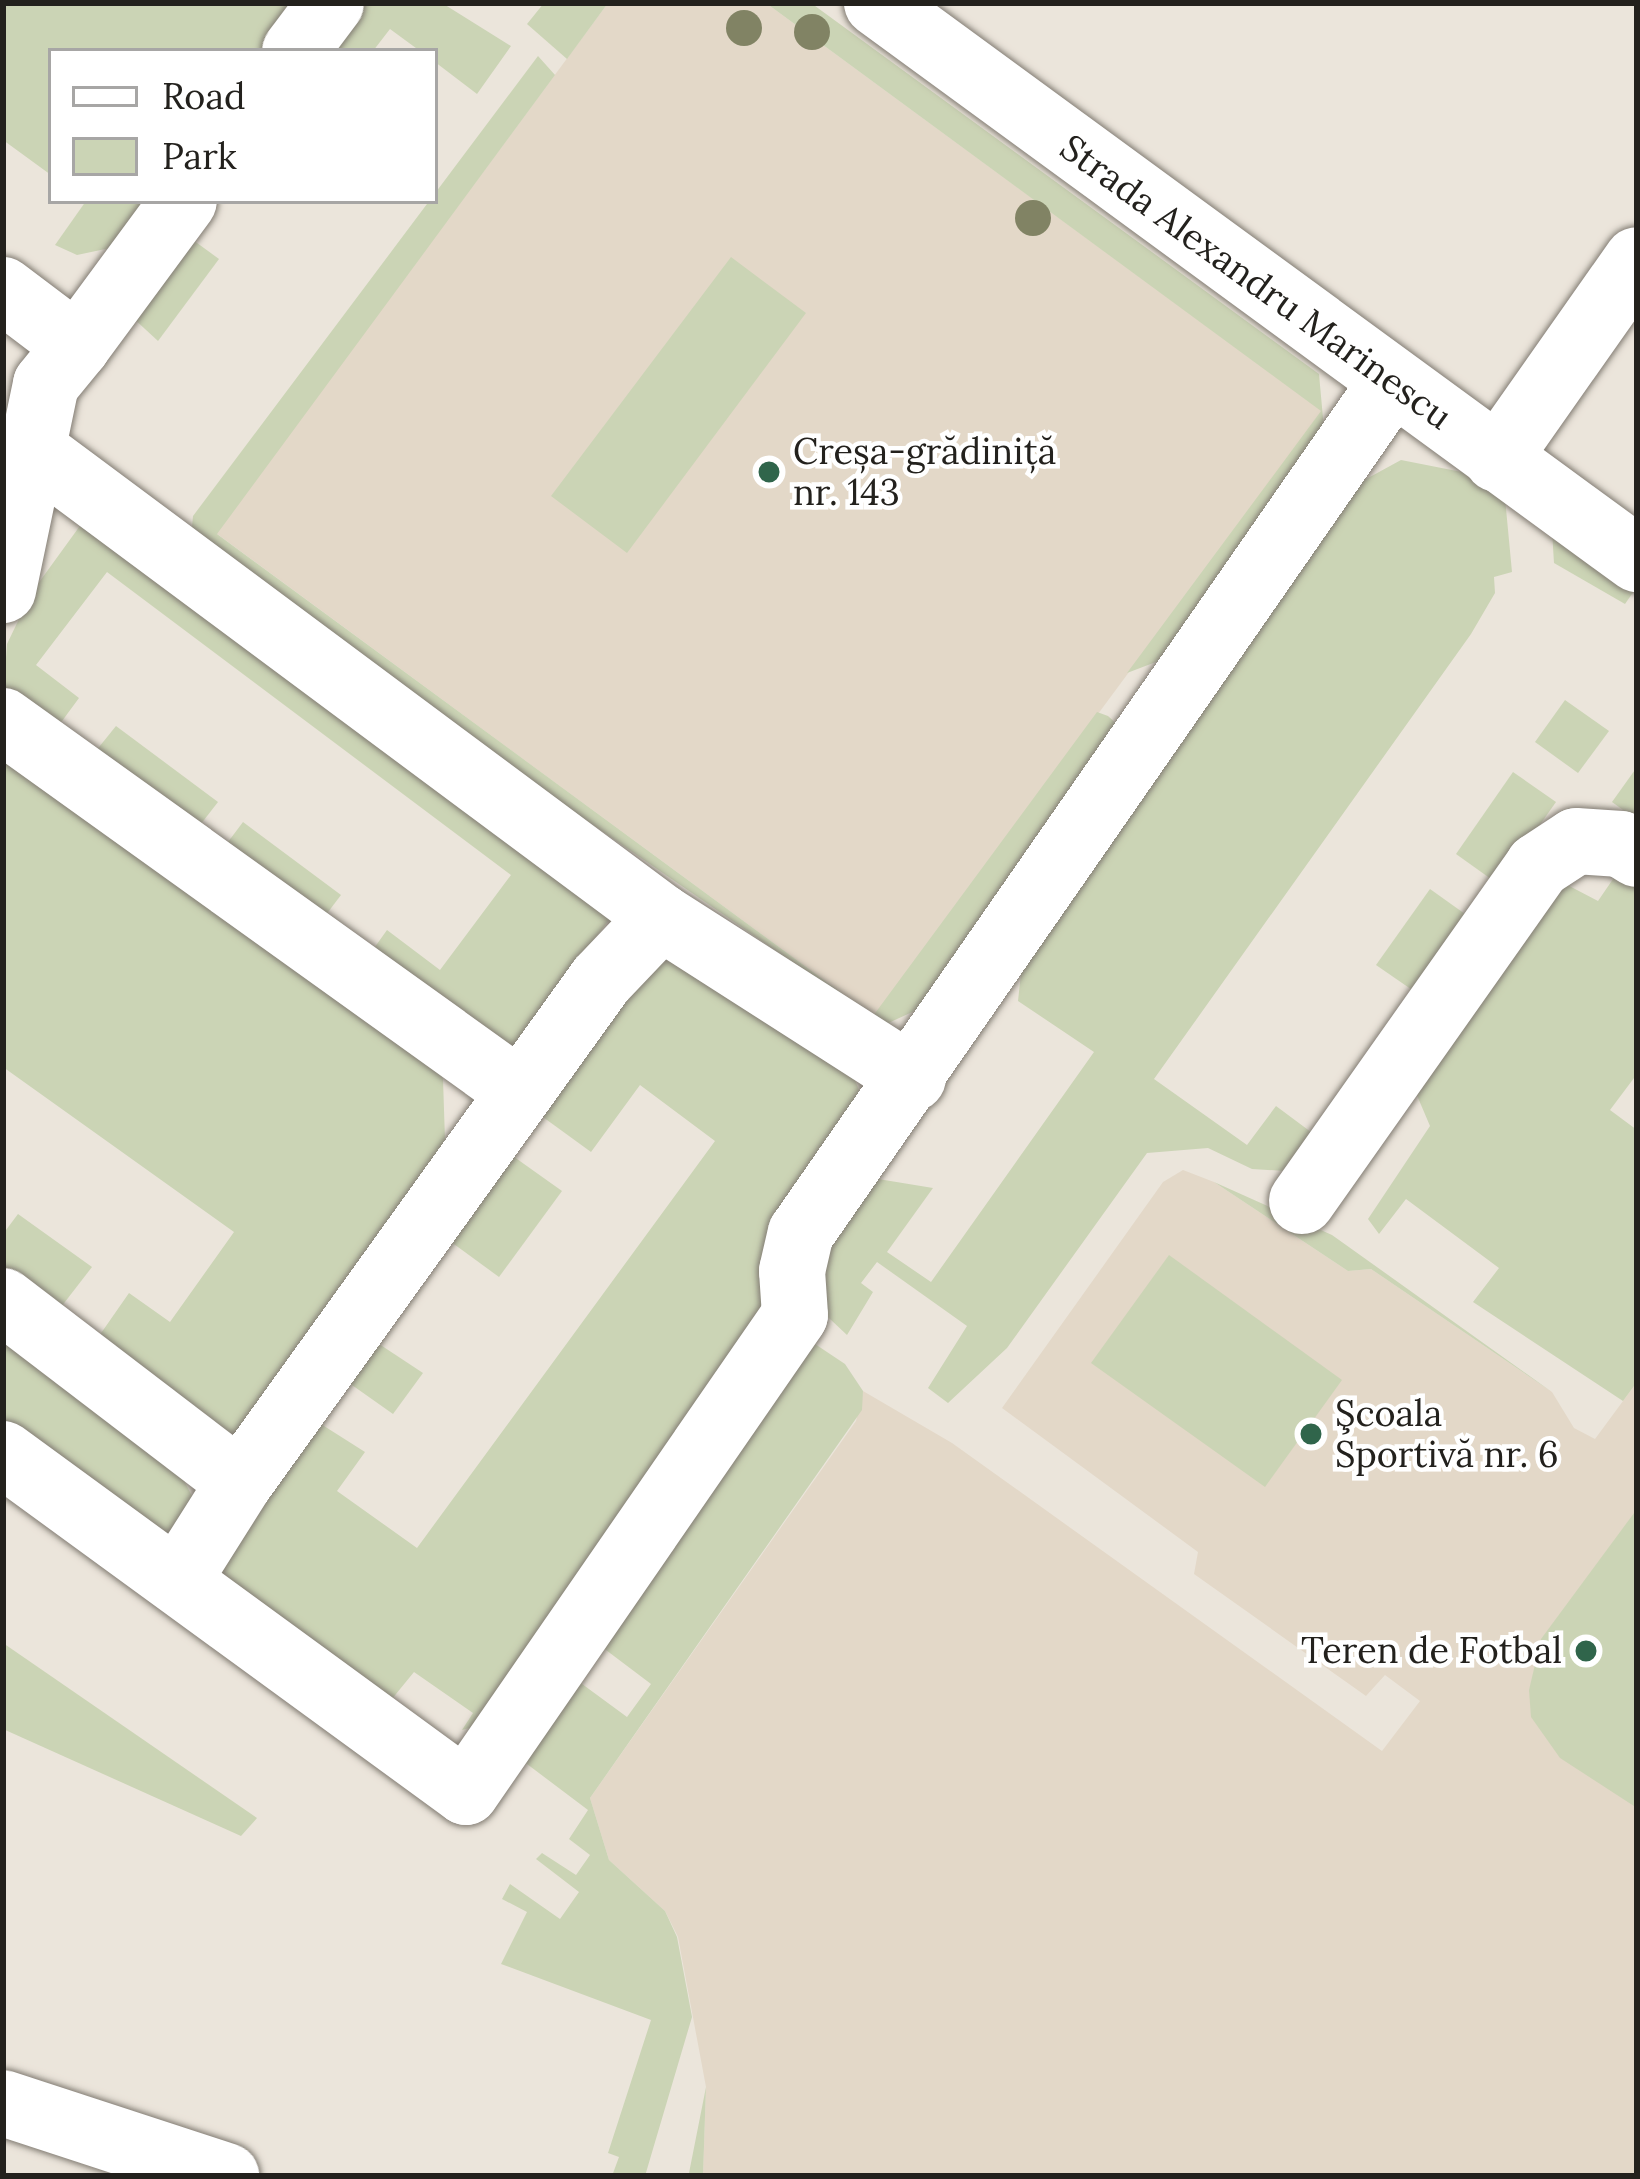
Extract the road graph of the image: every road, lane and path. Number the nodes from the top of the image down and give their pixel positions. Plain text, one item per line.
1 (331, 3) edge
2 (877, 3) edge
3 (297, 48) edge
4 (182, 204) edge
5 (1637, 260) edge
6 (3, 290) edge
7 (77, 346) junction
8 (1392, 382) junction
9 (33, 450) junction
10 (1497, 459) junction
11 (1637, 559) edge
12 (3, 590) edge
13 (3, 721) edge
14 (1637, 854) edge
15 (661, 917) junction
16 (913, 1078) junction
17 (520, 1093) junction
18 (1302, 1201) dead end
19 (3, 1301) edge
20 (3, 1454) edge
21 (240, 1482) junction
22 (178, 1580) junction
23 (3, 2103) edge
24 (226, 2176) edge

1 - 3 street
2 - 8 street, Strada Alexandru Marinescu
4 - 7 street
5 - 10 street
6 - 7 street
7 - 9 street
8 - 10 street, Strada Alexandru Marinescu
8 - 16 street
9 - 12 street
9 - 15 street
10 - 11 street, Strada Alexandru Marinescu
13 - 17 street
14 - 18 street
15 - 16 street
15 - 17 street
16 - 22 street
17 - 21 street
19 - 21 street
20 - 22 street
21 - 22 street
23 - 24 street

